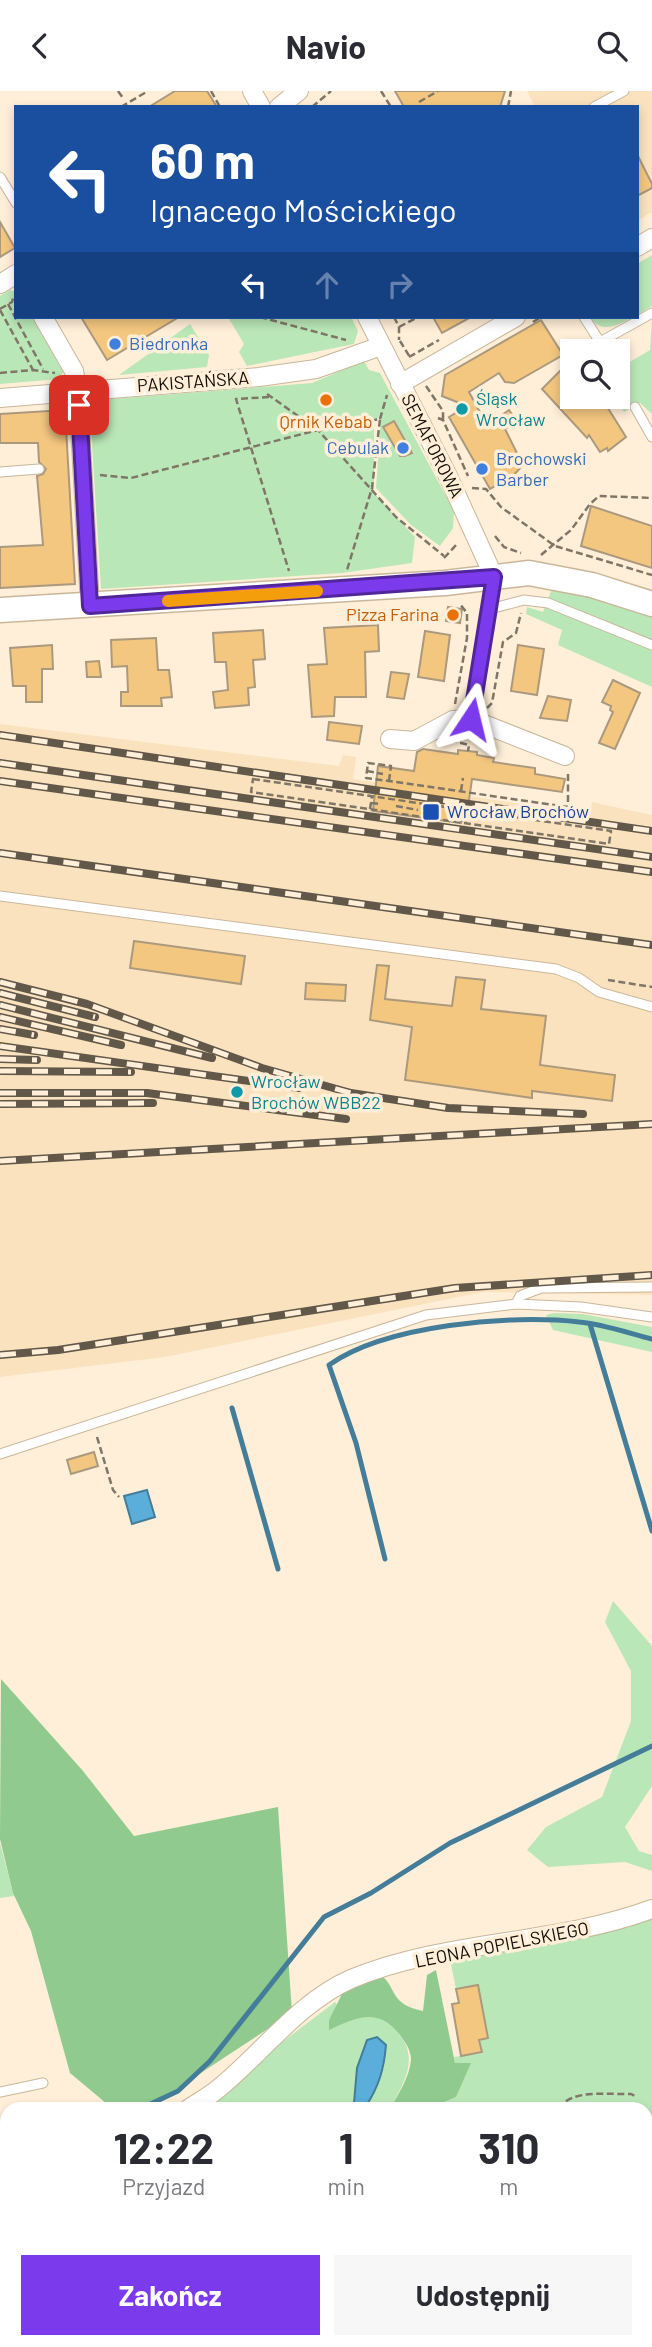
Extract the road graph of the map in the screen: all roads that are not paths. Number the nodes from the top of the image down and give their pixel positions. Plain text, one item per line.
1 (299, 91) edge
2 (624, 91) edge
3 (282, 105) edge
4 (598, 105) edge
5 (0, 177) edge
6 (14, 199) edge
7 (652, 313) edge
8 (44, 319) edge
9 (367, 319) edge
10 (513, 319) edge
11 (585, 319) edge
12 (381, 346) junction
13 (400, 384) junction
14 (78, 391) junction
15 (0, 398) edge
16 (635, 407) dead end
17 (651, 433) edge
18 (39, 470) dead end
19 (0, 472) edge
20 (494, 577) junction
21 (652, 604) edge
22 (90, 606) junction
23 (490, 609) junction
24 (0, 610) edge
25 (652, 645) edge
26 (471, 719) junction
27 (390, 739) dead end
28 (565, 756) road end
29 (0, 896) edge
30 (652, 1007) edge
31 (652, 1287) edge
32 (516, 1304) junction
33 (652, 1317) edge
34 (0, 1454) edge
35 (652, 1909) edge
36 (43, 2084) dead end
37 (0, 2092) edge
38 (199, 2102) edge

1 - 3 street
2 - 4 lane
5 - 6 lane
7 - 11 lane
8 - 14 street
9 - 12 street, SEMAFOROWA
10 - 13 street
12 - 13 street, SEMAFOROWA
12 - 14 street, PAKISTAŃSKA
13 - 20 street, SEMAFOROWA
14 - 15 street, PAKISTAŃSKA
14 - 22 street
16 - 17 lane
18 - 19 lane
20 - 21 street
20 - 22 street
20 - 23 lane
22 - 24 street
23 - 25 lane
23 - 26 lane
26 - 27 street
26 - 28 street
29 - 30 lane
31 - 32 lane
32 - 33 lane
32 - 34 lane
35 - 38 street, LEONA POPIELSKIEGO
36 - 37 lane

